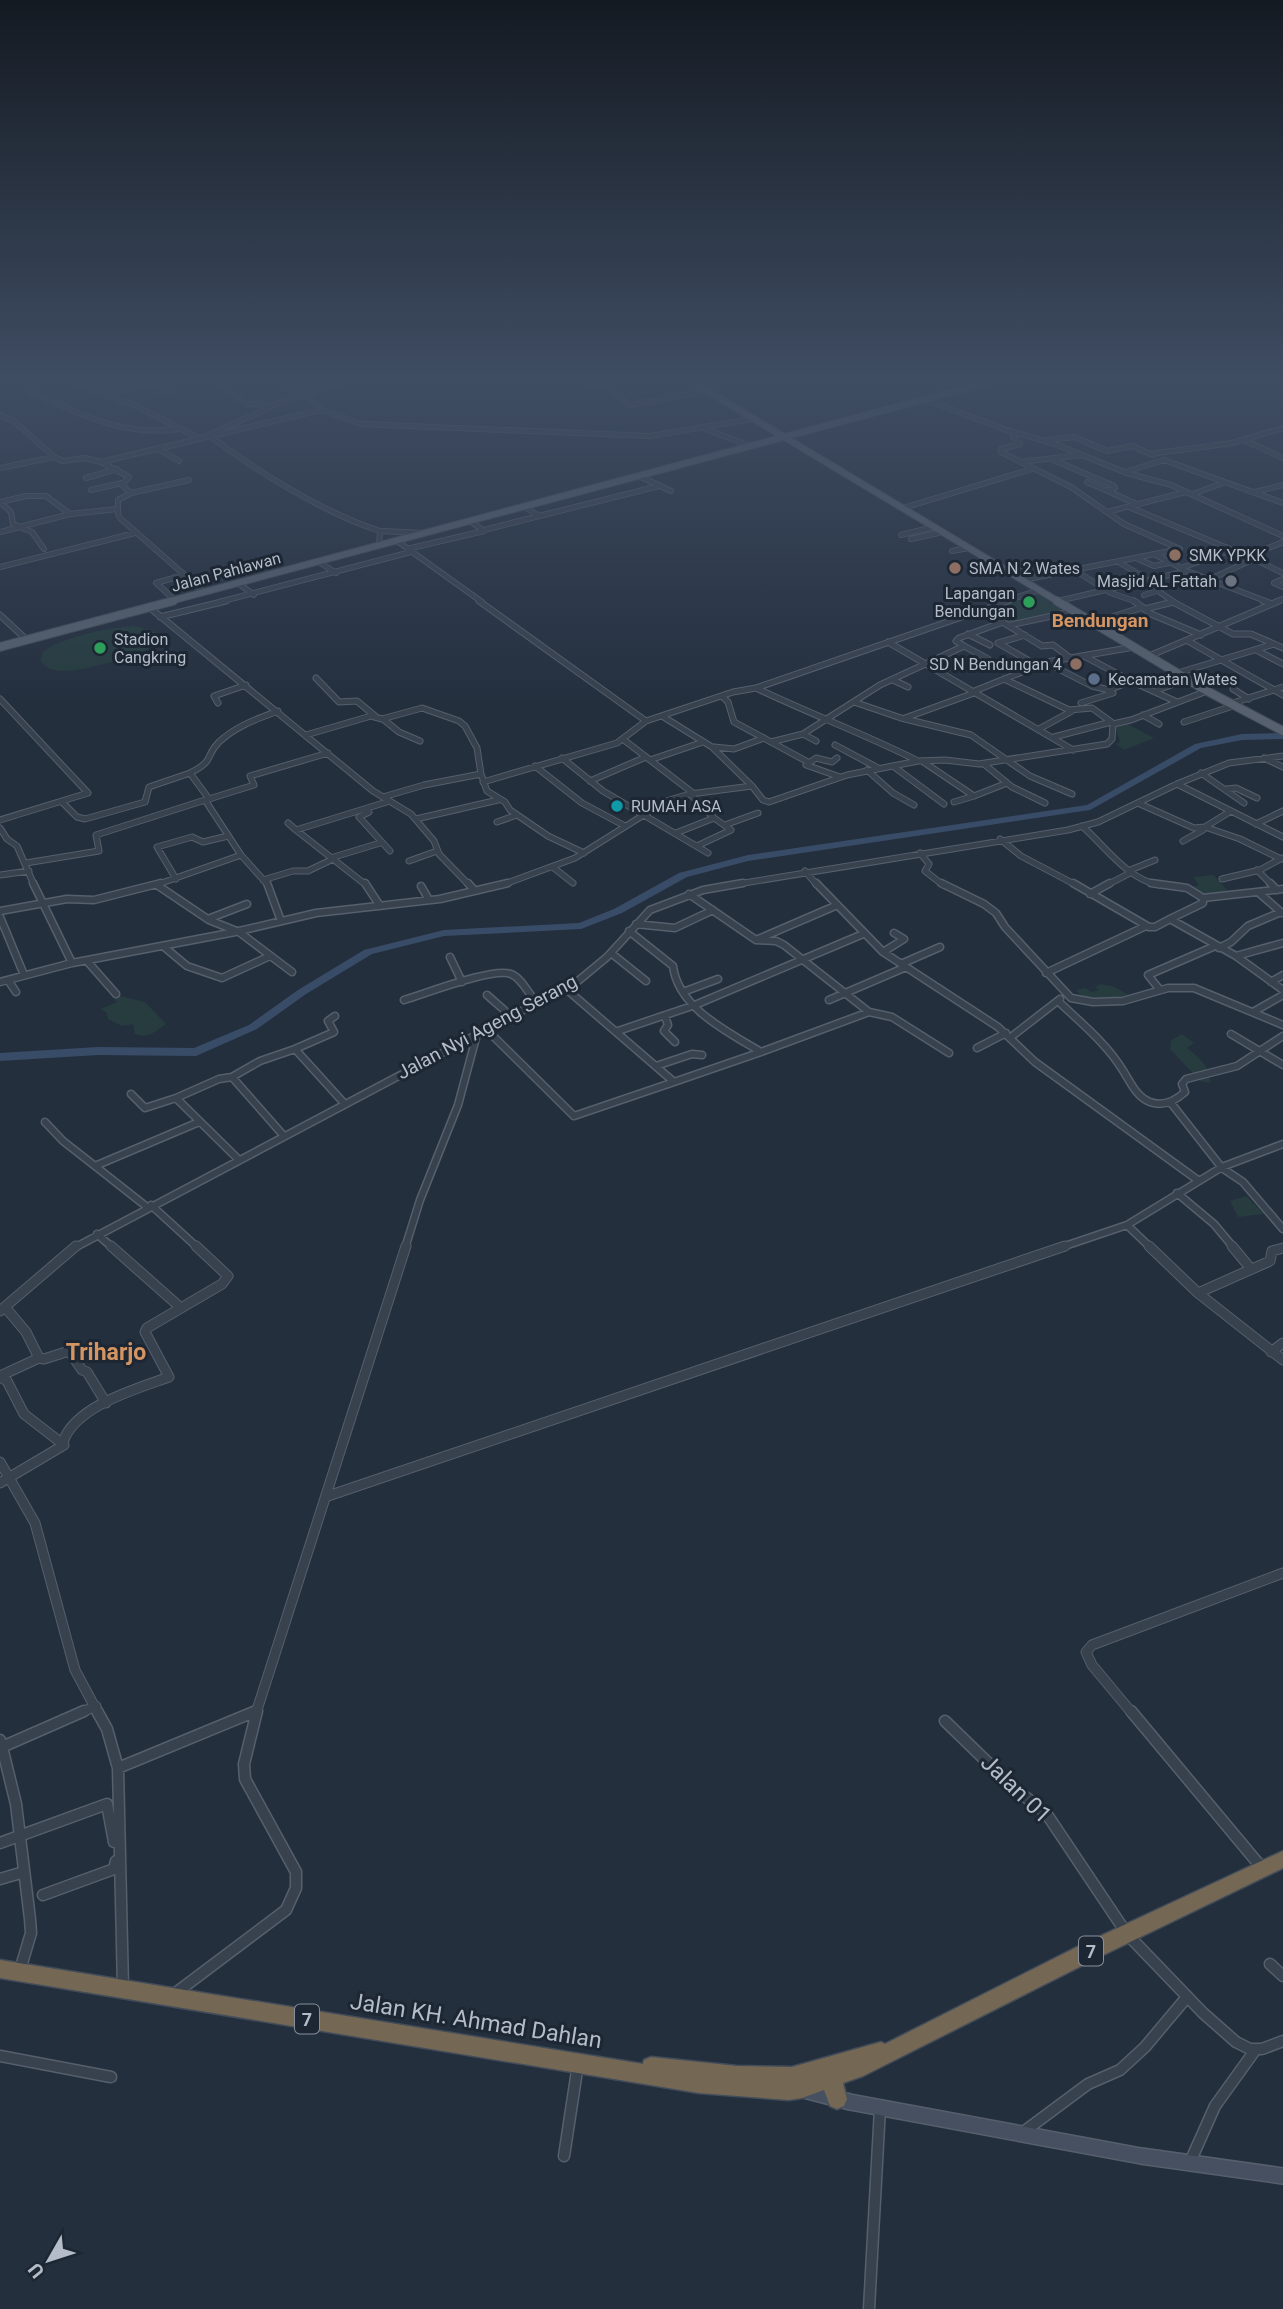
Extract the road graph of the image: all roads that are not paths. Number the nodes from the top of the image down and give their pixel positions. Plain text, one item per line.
1 (97, 489) edge
2 (127, 489) edge
3 (150, 489) edge
4 (295, 489) edge
5 (596, 489) edge
6 (648, 489) edge
7 (666, 489) edge
8 (870, 489) edge
9 (967, 489) edge
10 (1076, 489) edge
11 (1103, 489) edge
12 (1112, 489) edge
13 (1176, 489) edge
14 (1208, 489) edge
15 (1243, 489) edge
16 (1267, 489) edge
17 (91, 490) dead end
18 (671, 491) dead end
19 (1108, 491) junction
20 (1186, 492) junction
21 (1254, 492) junction
22 (131, 493) junction
23 (1193, 494) junction
24 (0, 502) edge
25 (1283, 503) edge
26 (1138, 505) junction
27 (525, 507) junction
28 (1129, 507) junction
29 (903, 508) junction
30 (117, 509) junction
31 (1107, 512) junction
32 (70, 514) junction
33 (539, 516) junction
34 (470, 521) junction
35 (22, 528) junction
36 (440, 529) junction
37 (484, 530) junction
38 (380, 531) junction
39 (934, 531) junction
40 (0, 532) edge
41 (135, 533) junction
42 (426, 533) junction
43 (901, 535) dead end
44 (1283, 537) edge
45 (453, 539) junction
46 (911, 539) dead end
47 (398, 542) junction
48 (1283, 542) edge
49 (379, 545) junction
50 (969, 548) junction
51 (44, 549) dead end
52 (409, 550) junction
53 (1232, 550) junction
54 (951, 551) dead end
55 (1156, 555) junction
56 (1251, 558) junction
57 (1138, 559) junction
58 (319, 562) junction
59 (1119, 563) junction
60 (1170, 563) junction
61 (1026, 565) dead end
62 (0, 567) edge
63 (1180, 568) junction
64 (1004, 569) junction
65 (1076, 571) junction
66 (1187, 571) junction
67 (335, 573) junction
68 (1283, 573) edge
69 (184, 575) junction
70 (1283, 579) edge
71 (1023, 580) junction
72 (1144, 580) junction
73 (1208, 580) junction
74 (238, 583) junction
75 (1283, 587) edge
76 (1105, 589) junction
77 (1040, 590) junction
78 (1157, 591) junction
79 (204, 592) junction
80 (254, 595) junction
81 (1144, 595) dead end
82 (1283, 599) edge
83 (175, 600) junction
84 (1058, 601) junction
85 (1173, 602) junction
86 (1273, 603) junction
87 (1283, 606) edge
88 (149, 607) junction
89 (1144, 608) junction
90 (981, 609) junction
91 (1074, 611) junction
92 (0, 615) edge
93 (160, 617) junction
94 (1003, 622) junction
95 (1094, 623) junction
96 (1009, 625) junction
97 (1219, 628) junction
98 (968, 634) junction
99 (1025, 635) junction
100 (1201, 635) junction
101 (27, 639) junction
102 (1188, 641) junction
103 (888, 642) junction
104 (1275, 644) junction
105 (990, 645) dead end
106 (964, 646) junction
107 (0, 647) edge
108 (1134, 647) junction
109 (1283, 648) edge
110 (1255, 650) junction
111 (1084, 656) junction
112 (1149, 656) junction
113 (1283, 656) edge
114 (1069, 657) junction
115 (988, 659) dead end
116 (1274, 659) junction
117 (1223, 660) junction
118 (1047, 663) junction
119 (1283, 664) edge
120 (924, 665) junction
121 (1038, 666) junction
122 (1178, 673) junction
123 (316, 678) dead end
124 (1187, 678) junction
125 (1004, 679) junction
126 (893, 680) junction
127 (1131, 681) junction
128 (246, 685) junction
129 (908, 687) dead end
130 (1283, 687) edge
131 (757, 688) junction
132 (1233, 689) dead end
133 (1109, 690) junction
134 (1273, 690) junction
135 (1154, 691) junction
136 (1207, 691) junction
137 (973, 693) junction
138 (1283, 695) edge
139 (722, 696) junction
140 (0, 699) edge
141 (1249, 699) junction
142 (854, 702) junction
143 (1177, 702) junction
144 (218, 703) dead end
145 (1082, 703) dead end
146 (1232, 705) junction
147 (278, 711) junction
148 (1072, 711) junction
149 (1143, 715) junction
150 (374, 716) junction
151 (662, 716) junction
152 (904, 718) junction
153 (383, 719) junction
154 (830, 720) junction
155 (646, 721) junction
156 (1184, 722) dead end
157 (1113, 723) junction
158 (1159, 724) dead end
159 (1039, 729) junction
160 (1282, 730) edge
161 (803, 734) junction
162 (306, 735) junction
163 (1054, 737) junction
164 (764, 738) junction
165 (624, 740) junction
166 (420, 741) dead end
167 (703, 741) junction
168 (816, 741) dead end
169 (771, 742) junction
170 (835, 745) dead end
171 (712, 747) junction
172 (1073, 750) junction
173 (328, 753) junction
174 (1283, 756) edge
175 (562, 758) junction
176 (648, 758) junction
177 (837, 758) dead end
178 (1264, 758) junction
179 (919, 761) junction
180 (1009, 761) junction
181 (808, 762) junction
182 (984, 764) junction
183 (893, 765) junction
184 (535, 766) junction
185 (1283, 767) edge
186 (878, 768) junction
187 (867, 771) junction
188 (190, 773) junction
189 (1201, 773) junction
190 (841, 777) junction
191 (482, 778) junction
192 (590, 781) junction
193 (1007, 783) junction
194 (1177, 783) junction
195 (752, 786) junction
196 (1227, 789) junction
197 (692, 794) junction
198 (1072, 794) dead end
199 (974, 796) junction
200 (383, 797) junction
201 (206, 800) junction
202 (498, 800) junction
203 (62, 802) junction
204 (392, 802) junction
205 (954, 802) dead end
206 (1045, 803) dead end
207 (1244, 803) junction
208 (944, 804) dead end
209 (1140, 804) junction
210 (914, 805) dead end
211 (1230, 811) junction
212 (1283, 811) edge
213 (643, 813) junction
214 (758, 813) dead end
215 (517, 815) junction
216 (714, 818) junction
217 (416, 819) junction
218 (0, 820) edge
219 (497, 822) dead end
220 (288, 823) dead end
221 (1256, 824) junction
222 (725, 825) junction
223 (625, 826) junction
224 (1082, 826) junction
225 (0, 828) edge
226 (1206, 828) junction
227 (296, 830) junction
228 (676, 833) junction
229 (228, 836) junction
230 (1283, 837) edge
231 (1000, 839) junction
232 (1183, 841) dead end
233 (380, 843) junction
234 (697, 846) junction
235 (390, 851) dead end
236 (437, 851) junction
237 (583, 853) junction
238 (708, 853) dead end
239 (920, 853) junction
240 (241, 855) junction
241 (334, 858) junction
242 (1282, 859) edge
243 (409, 860) dead end
244 (1155, 860) dead end
245 (26, 863) junction
246 (554, 868) junction
247 (1257, 870) junction
248 (29, 871) junction
249 (805, 872) junction
250 (1129, 872) junction
251 (0, 875) edge
252 (176, 879) junction
253 (263, 880) junction
254 (1222, 880) dead end
255 (573, 883) dead end
256 (157, 885) junction
257 (421, 886) dead end
258 (1280, 889) edge
259 (475, 891) junction
260 (1258, 892) junction
261 (689, 894) junction
262 (1090, 894) junction
263 (1203, 898) junction
264 (429, 900) junction
265 (41, 903) junction
266 (247, 904) dead end
267 (380, 906) junction
268 (835, 906) junction
269 (713, 910) junction
270 (0, 911) edge
271 (1282, 913) edge
272 (0, 917) edge
273 (208, 919) junction
274 (1170, 919) junction
275 (281, 921) junction
276 (636, 924) junction
277 (1146, 926) junction
278 (629, 931) junction
279 (239, 932) junction
280 (894, 933) dead end
281 (863, 934) junction
282 (755, 940) junction
283 (1283, 943) edge
284 (163, 946) junction
285 (940, 947) dead end
286 (1217, 947) junction
287 (883, 952) junction
288 (611, 953) junction
289 (270, 956) junction
290 (1236, 956) junction
291 (450, 957) dead end
292 (803, 958) junction
293 (87, 961) junction
294 (72, 963) junction
295 (903, 965) junction
296 (292, 972) dead end
297 (1046, 973) junction
298 (24, 975) junction
299 (1283, 975) edge
300 (222, 978) junction
301 (8, 979) junction
302 (718, 979) dead end
303 (646, 981) dead end
304 (0, 982) edge
305 (462, 982) junction
306 (1271, 982) junction
307 (228, 983) dead end
308 (565, 988) junction
309 (1160, 990) junction
310 (16, 992) dead end
311 (683, 992) junction
312 (846, 993) junction
313 (1283, 993) edge
314 (116, 995) dead end
315 (487, 995) dead end
316 (1067, 995) junction
317 (404, 1000) dead end
318 (829, 1000) dead end
319 (1058, 1001) junction
320 (537, 1003) junction
321 (695, 1005) junction
322 (869, 1012) junction
323 (1254, 1012) junction
324 (335, 1016) dead end
325 (512, 1016) junction
326 (665, 1016) junction
327 (1283, 1025) edge
328 (482, 1031) junction
329 (618, 1031) junction
330 (1231, 1034) dead end
331 (1008, 1035) junction
332 (1283, 1036) edge
333 (675, 1042) dead end
334 (976, 1048) dead end
335 (295, 1049) junction
336 (1259, 1051) junction
337 (761, 1052) junction
338 (949, 1053) dead end
339 (702, 1055) dead end
340 (1283, 1065) edge
341 (656, 1066) junction
342 (232, 1077) junction
343 (674, 1082) junction
344 (131, 1094) dead end
345 (176, 1098) junction
346 (343, 1102) junction
347 (1171, 1102) junction
348 (45, 1122) dead end
349 (199, 1122) junction
350 (283, 1135) junction
351 (1283, 1144) edge
352 (238, 1159) junction
353 (95, 1166) junction
354 (1222, 1168) junction
355 (1199, 1181) junction
356 (1180, 1196) junction
357 (149, 1206) junction
358 (1127, 1225) junction
359 (1283, 1229) edge
360 (97, 1234) junction
361 (1283, 1248) edge
362 (1251, 1269) junction
363 (1198, 1293) junction
364 (181, 1308) junction
365 (2, 1309) edge
366 (1283, 1343) edge
367 (1271, 1352) junction
368 (39, 1357) junction
369 (1283, 1360) edge
370 (0, 1376) edge
371 (106, 1404) junction
372 (63, 1442) junction
373 (0, 1462) edge
374 (10, 1478) junction
375 (0, 1483) edge
376 (328, 1496) junction
377 (1283, 1573) edge
378 (96, 1706) junction
379 (257, 1711) junction
380 (945, 1721) dead end
381 (1, 1745) edge
382 (118, 1768) junction
383 (20, 1836) junction
384 (0, 1843) edge
385 (1283, 1858) edge
386 (1263, 1868) junction
387 (24, 1872) junction
388 (0, 1879) edge
389 (43, 1895) dead end
390 (1127, 1934) junction
391 (1270, 1964) dead end
392 (6, 1972) edge
393 (1283, 1976) edge
394 (122, 1989) junction
395 (170, 1996) junction
396 (1187, 1997) junction
397 (1283, 2041) edge
398 (901, 2047) joint
399 (1256, 2049) junction
400 (0, 2056) edge
401 (578, 2066) junction
402 (834, 2072) junction
403 (111, 2077) dead end
404 (797, 2082) junction
405 (837, 2099) junction
406 (880, 2108) junction
407 (1021, 2134) junction
408 (564, 2156) dead end
409 (1190, 2162) junction
410 (1283, 2176) edge
411 (869, 2309) edge

1 - 17 street
2 - 22 street
3 - 22 street
4 - 38 street
5 - 27 main road, Jalan Pahlawan
6 - 33 street
7 - 18 street
8 - 29 main road
9 - 29 street
10 - 31 street
11 - 19 street
12 - 19 street
13 - 20 street
14 - 23 street
15 - 21 street
16 - 21 street
19 - 26 street
20 - 23 street
20 - 26 street
21 - 25 street
22 - 30 street
23 - 44 street
24 - 32 street
24 - 35 street
26 - 28 street
27 - 33 street
27 - 34 main road, Jalan Pahlawan
28 - 31 street
28 - 53 street
29 - 39 main road
30 - 32 street
30 - 41 street
31 - 55 street
32 - 35 street
33 - 37 street
34 - 36 main road, Jalan Pahlawan
34 - 37 street
35 - 40 street
35 - 51 street
36 - 42 main road, Jalan Pahlawan
36 - 45 street
37 - 45 street
38 - 42 street
38 - 49 street
39 - 43 street
39 - 46 street
39 - 50 main road
41 - 62 street
41 - 69 street
42 - 47 main road, Jalan Pahlawan
45 - 52 street
47 - 49 main road, Jalan Pahlawan
47 - 52 street
48 - 56 street
49 - 58 main road, Jalan Pahlawan
50 - 54 street
50 - 64 main road
52 - 67 street
52 - 155 street
53 - 56 street
53 - 63 street
55 - 57 street
55 - 60 street
56 - 68 street
56 - 73 street
57 - 59 street
57 - 60 street
58 - 67 street
58 - 74 main road, Jalan Pahlawan
59 - 65 street
59 - 72 street
60 - 63 street
61 - 64 street
63 - 66 street
64 - 71 main road
65 - 71 street
65 - 76 street
66 - 72 street
66 - 73 street
67 - 80 street
69 - 79 street
69 - 83 street
70 - 75 street
71 - 77 main road
72 - 76 street
72 - 78 street
73 - 86 street
74 - 79 main road, Jalan Pahlawan
74 - 80 street
76 - 84 street
76 - 89 street
77 - 84 main road
77 - 90 street
78 - 81 street
78 - 85 street
79 - 83 main road, Jalan Pahlawan
80 - 93 street
82 - 86 street
83 - 88 main road, Jalan Pahlawan
84 - 91 main road
85 - 89 street
85 - 97 street
86 - 87 street
86 - 97 street
88 - 93 street
88 - 101 main road, Jalan Pahlawan
89 - 95 street
89 - 100 street
90 - 94 street
90 - 103 street
91 - 95 main road
91 - 96 street
92 - 101 street
93 - 128 street
94 - 96 street
94 - 98 street
95 - 108 main road
96 - 99 street
97 - 100 street
97 - 104 street
98 - 105 street
98 - 106 street
99 - 114 street
99 - 121 street
100 - 102 street
101 - 107 main road, Jalan Pahlawan
102 - 112 street
102 - 117 street
103 - 120 street
103 - 131 street
104 - 109 street
104 - 110 street
106 - 115 street
106 - 120 street
108 - 111 street
108 - 112 main road
110 - 116 street
110 - 117 street
111 - 114 street
111 - 127 street
112 - 122 main road
113 - 116 street
114 - 118 street
116 - 119 street
117 - 122 street
117 - 134 street
118 - 121 street
118 - 133 street
120 - 126 street
120 - 137 street
121 - 125 street
122 - 124 main road
123 - 150 street
124 - 135 street
124 - 136 main road
125 - 137 street
125 - 148 street
126 - 129 street
126 - 142 street
127 - 133 street
127 - 135 street
128 - 144 street
128 - 147 street
130 - 134 street
131 - 139 street
131 - 154 street
132 - 141 street
133 - 145 street
134 - 138 street
134 - 141 street
135 - 143 street
136 - 143 street
136 - 146 main road
137 - 152 street
137 - 159 street
139 - 151 street
139 - 164 street
140 - 203 street
141 - 146 street
142 - 152 street
142 - 154 street
143 - 149 street
146 - 156 street
146 - 160 main road
147 - 162 street
147 - 188 street
148 - 157 street
148 - 159 street
149 - 157 street
149 - 158 street
150 - 153 street
150 - 162 street
151 - 155 street
151 - 167 street
152 - 180 street
153 - 166 street
153 - 191 street
154 - 161 street
154 - 179 street
155 - 165 street
157 - 163 street
157 - 172 street
159 - 163 street
161 - 168 street
161 - 169 street
162 - 173 street
163 - 172 street
164 - 169 street
164 - 171 street
165 - 175 street
165 - 176 street
167 - 171 street
167 - 176 street
169 - 181 street
170 - 186 street
171 - 195 street
172 - 180 street
173 - 200 street
173 - 201 street
174 - 178 street, Jalan Nyi Ageng Serang
175 - 184 street
175 - 192 street
176 - 192 street
176 - 197 street
177 - 181 street
178 - 185 street
178 - 189 street, Jalan Nyi Ageng Serang
179 - 182 street
179 - 183 street
179 - 199 street
180 - 182 street
180 - 198 street
181 - 190 street
182 - 193 street
183 - 186 street
183 - 208 street
184 - 191 street
184 - 223 street
186 - 187 street
187 - 190 street
187 - 210 street
188 - 201 street
188 - 203 street
189 - 194 street, Jalan Nyi Ageng Serang
189 - 196 street
190 - 195 street
191 - 200 street
191 - 202 street
192 - 213 street
193 - 199 street
193 - 206 street
194 - 209 street, Jalan Nyi Ageng Serang
194 - 211 street
195 - 197 street
196 - 207 street
196 - 207 street
197 - 213 street
197 - 216 street
199 - 205 street
200 - 204 street
201 - 229 street
201 - 245 street
202 - 215 street
202 - 217 street
203 - 218 street
204 - 217 street
204 - 227 street
204 - 233 street
207 - 211 street
209 - 224 street, Jalan Nyi Ageng Serang
209 - 226 street
211 - 221 street
211 - 226 street
212 - 221 street
213 - 223 street
213 - 228 street
214 - 222 street
215 - 219 street
215 - 237 street
216 - 222 street
216 - 228 street
217 - 236 street
220 - 227 street
221 - 230 street
222 - 234 street
223 - 237 street
224 - 231 street, Jalan Nyi Ageng Serang
224 - 250 street
225 - 245 street
226 - 232 street
226 - 242 street
227 - 241 street
228 - 234 street
229 - 240 street
229 - 252 street
231 - 239 street, Jalan Nyi Ageng Serang
231 - 262 street
233 - 235 street
233 - 241 street
234 - 238 street
236 - 243 street
236 - 259 street
237 - 246 street
239 - 249 street, Jalan Nyi Ageng Serang
239 - 297 street
240 - 252 street
240 - 253 street
241 - 253 street
241 - 267 street
242 - 247 street
244 - 250 street
245 - 248 street
246 - 255 street
246 - 259 street
247 - 254 street
247 - 258 street
248 - 251 street
248 - 265 street
249 - 261 street, Jalan Nyi Ageng Serang
249 - 268 street
250 - 262 street
250 - 263 street
252 - 256 street
253 - 275 street
256 - 265 street
256 - 273 street
257 - 264 street
258 - 260 street
259 - 264 street
260 - 263 street
260 - 271 street
261 - 269 street
261 - 276 street, Jalan Nyi Ageng Serang
262 - 277 street
263 - 274 street
264 - 267 street
265 - 270 street
265 - 294 street
266 - 273 street
267 - 275 street
268 - 281 street
268 - 282 street
269 - 276 street
269 - 282 street
271 - 286 street
272 - 298 street
273 - 279 street
274 - 277 street
274 - 286 street
275 - 279 street
276 - 278 street, Jalan Nyi Ageng Serang
277 - 297 street
278 - 288 street, Jalan Nyi Ageng Serang
278 - 311 street
279 - 284 street
279 - 289 street
280 - 287 street
281 - 287 street
281 - 292 street
282 - 292 street
283 - 290 street
284 - 293 street
284 - 300 street
285 - 295 street
286 - 290 street
286 - 309 street
287 - 295 street
288 - 303 street
288 - 308 street, Jalan Nyi Ageng Serang
289 - 296 street
289 - 300 street
290 - 306 street
291 - 305 street
292 - 312 street
292 - 321 street
293 - 294 street
293 - 314 street
294 - 298 street
295 - 312 street
295 - 331 street
297 - 316 street
298 - 301 street
299 - 306 street
300 - 307 street
301 - 304 street
301 - 310 street
302 - 311 street
305 - 317 street
305 - 320 street
306 - 313 street
308 - 320 street, Jalan Nyi Ageng Serang
308 - 329 street
309 - 316 street
309 - 323 street
311 - 321 street
312 - 318 street
312 - 322 street
313 - 323 street
315 - 325 street
316 - 319 street
319 - 331 street
319 - 347 street
320 - 325 street, Jalan Nyi Ageng Serang
321 - 326 street
321 - 337 street
322 - 337 street
322 - 338 street
323 - 327 street
324 - 335 street
325 - 328 street, Jalan Nyi Ageng Serang
326 - 329 street
326 - 333 street
328 - 343 street
328 - 346 street, Jalan Nyi Ageng Serang
328 - 376 street
329 - 341 street
330 - 336 street
331 - 334 street
331 - 355 street
332 - 336 street
335 - 342 street
335 - 346 street
336 - 340 street
336 - 347 street
337 - 343 street
339 - 341 street
341 - 343 street
342 - 345 street
342 - 350 street
344 - 345 street
345 - 349 street
346 - 350 street, Jalan Nyi Ageng Serang
347 - 354 street
348 - 353 street
349 - 352 street
349 - 353 street
350 - 352 street, Jalan Nyi Ageng Serang
351 - 354 street
352 - 357 street, Jalan Nyi Ageng Serang
353 - 357 street
354 - 355 street
354 - 359 street
355 - 356 street
356 - 358 street
356 - 362 street
357 - 360 street, Jalan Nyi Ageng Serang
357 - 364 street
358 - 363 street
358 - 376 street
360 - 364 street
360 - 365 street, Jalan Nyi Ageng Serang
361 - 362 street
362 - 363 street
363 - 367 street
364 - 371 street
365 - 368 street
366 - 367 street
367 - 369 street
368 - 370 street
368 - 371 street
370 - 372 street
371 - 372 street
372 - 374 street
373 - 374 street
374 - 375 street
374 - 378 street
376 - 379 street
377 - 386 street
378 - 381 street
378 - 382 street
379 - 382 street
379 - 395 street
380 - 390 street, Jalan 01
381 - 383 street
382 - 394 street
383 - 384 street
383 - 387 street
383 - 389 street
385 - 386 highway, Jalan KH. Ahmad Dahlan / 7
386 - 390 highway, Jalan KH. Ahmad Dahlan / 7
387 - 388 street
387 - 392 street
390 - 396 street, Jalan 01
390 - 398 highway, Jalan KH. Ahmad Dahlan / 7
391 - 393 street
392 - 394 highway, Jalan KH. Ahmad Dahlan / 7
394 - 395 highway, Jalan KH. Ahmad Dahlan / 7
395 - 401 highway, Jalan KH. Ahmad Dahlan / 7
396 - 399 street, Jalan 01
396 - 407 street
397 - 399 street
398 - 402 highway, Jalan KH. Ahmad Dahlan / 7
399 - 409 street
400 - 403 street
401 - 404 highway, Jalan KH. Ahmad Dahlan / 7
401 - 408 street
402 - 404 highway, Jalan KH. Ahmad Dahlan / 7
402 - 405 highway
404 - 405 street
405 - 406 street
406 - 407 street
406 - 411 street
407 - 409 street
409 - 410 street

